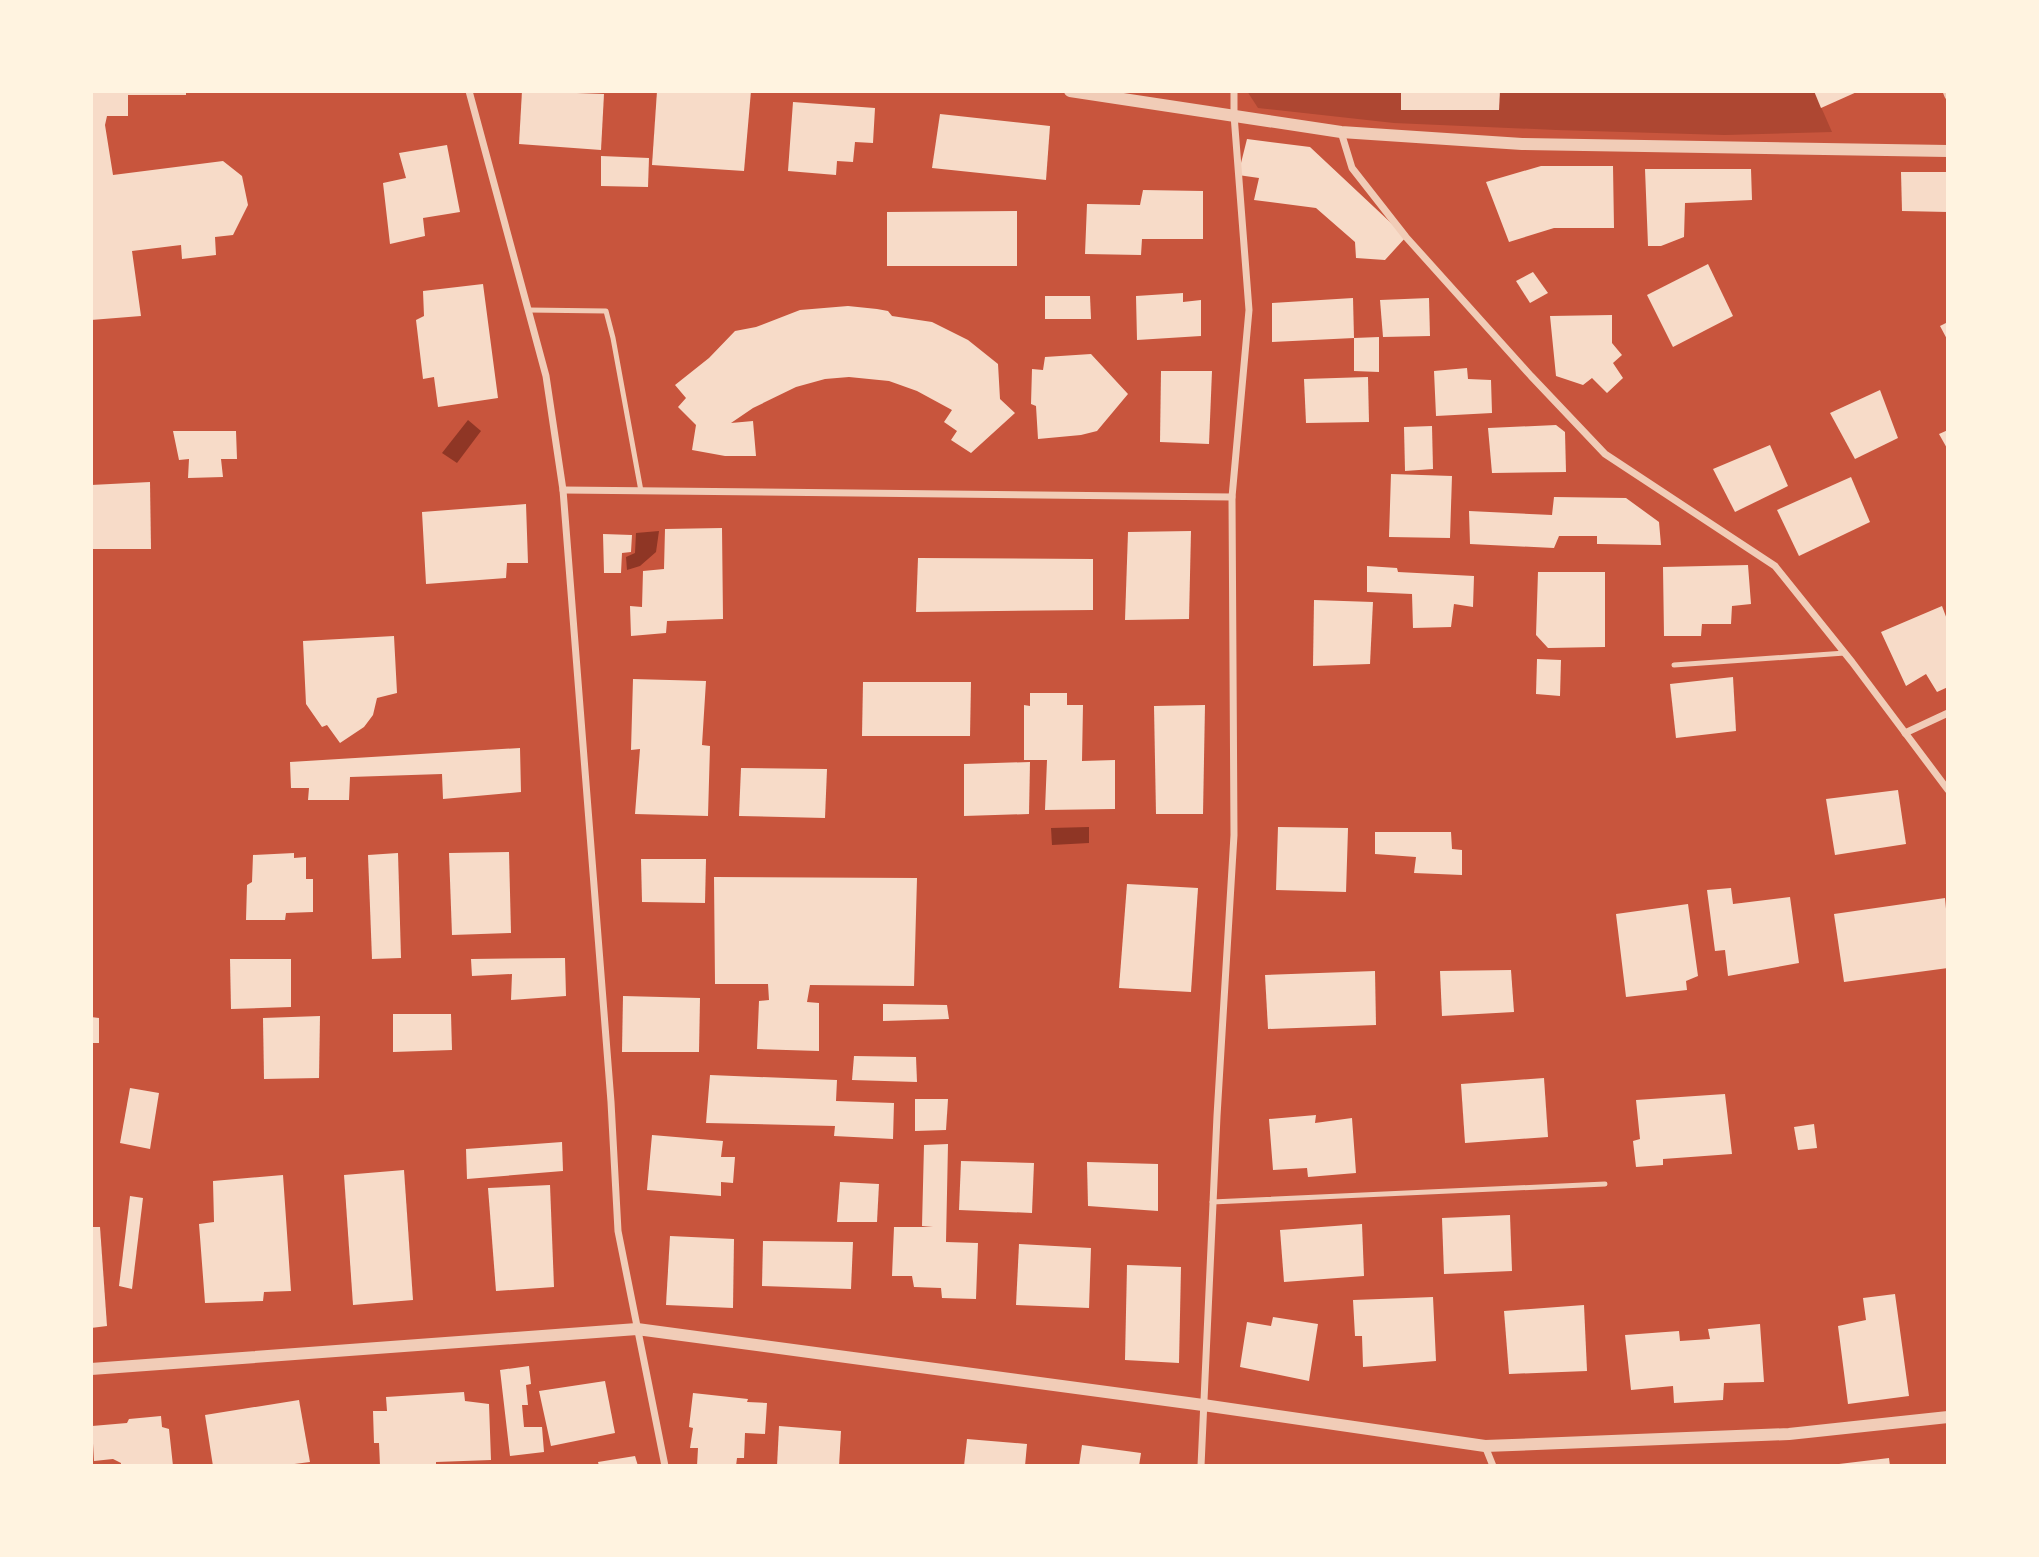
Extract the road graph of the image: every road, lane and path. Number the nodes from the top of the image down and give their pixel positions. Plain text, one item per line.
1 (469, 91) edge
2 (1070, 91) edge
3 (1234, 91) edge
4 (1946, 91) edge
5 (1948, 96) edge
6 (1234, 115) junction
7 (1341, 132) junction
8 (1948, 151) edge
9 (528, 310) junction
10 (563, 491) junction
11 (641, 491) junction
12 (1232, 497) junction
13 (1845, 653) junction
14 (1674, 665) dead end
15 (1948, 713) edge
16 (1905, 733) junction
17 (1948, 790) edge
18 (1605, 1184) dead end
19 (1212, 1202) junction
20 (637, 1329) junction
21 (91, 1369) edge
22 (1203, 1405) junction
23 (1948, 1417) edge
24 (1485, 1446) junction
25 (665, 1466) edge
26 (1201, 1466) edge
27 (1493, 1466) edge

1 - 9 street
2 - 6 street
3 - 6 street
4 - 5 street
6 - 7 street
6 - 12 street
7 - 8 street
7 - 13 street
9 - 10 street
9 - 11 lane
10 - 11 street
10 - 20 street
11 - 12 street
12 - 19 street
13 - 14 lane
13 - 16 street
15 - 16 street
16 - 17 street
18 - 19 lane
19 - 22 street
20 - 21 street
20 - 22 street
20 - 25 street
22 - 24 street
22 - 26 street
23 - 24 street
24 - 27 street

